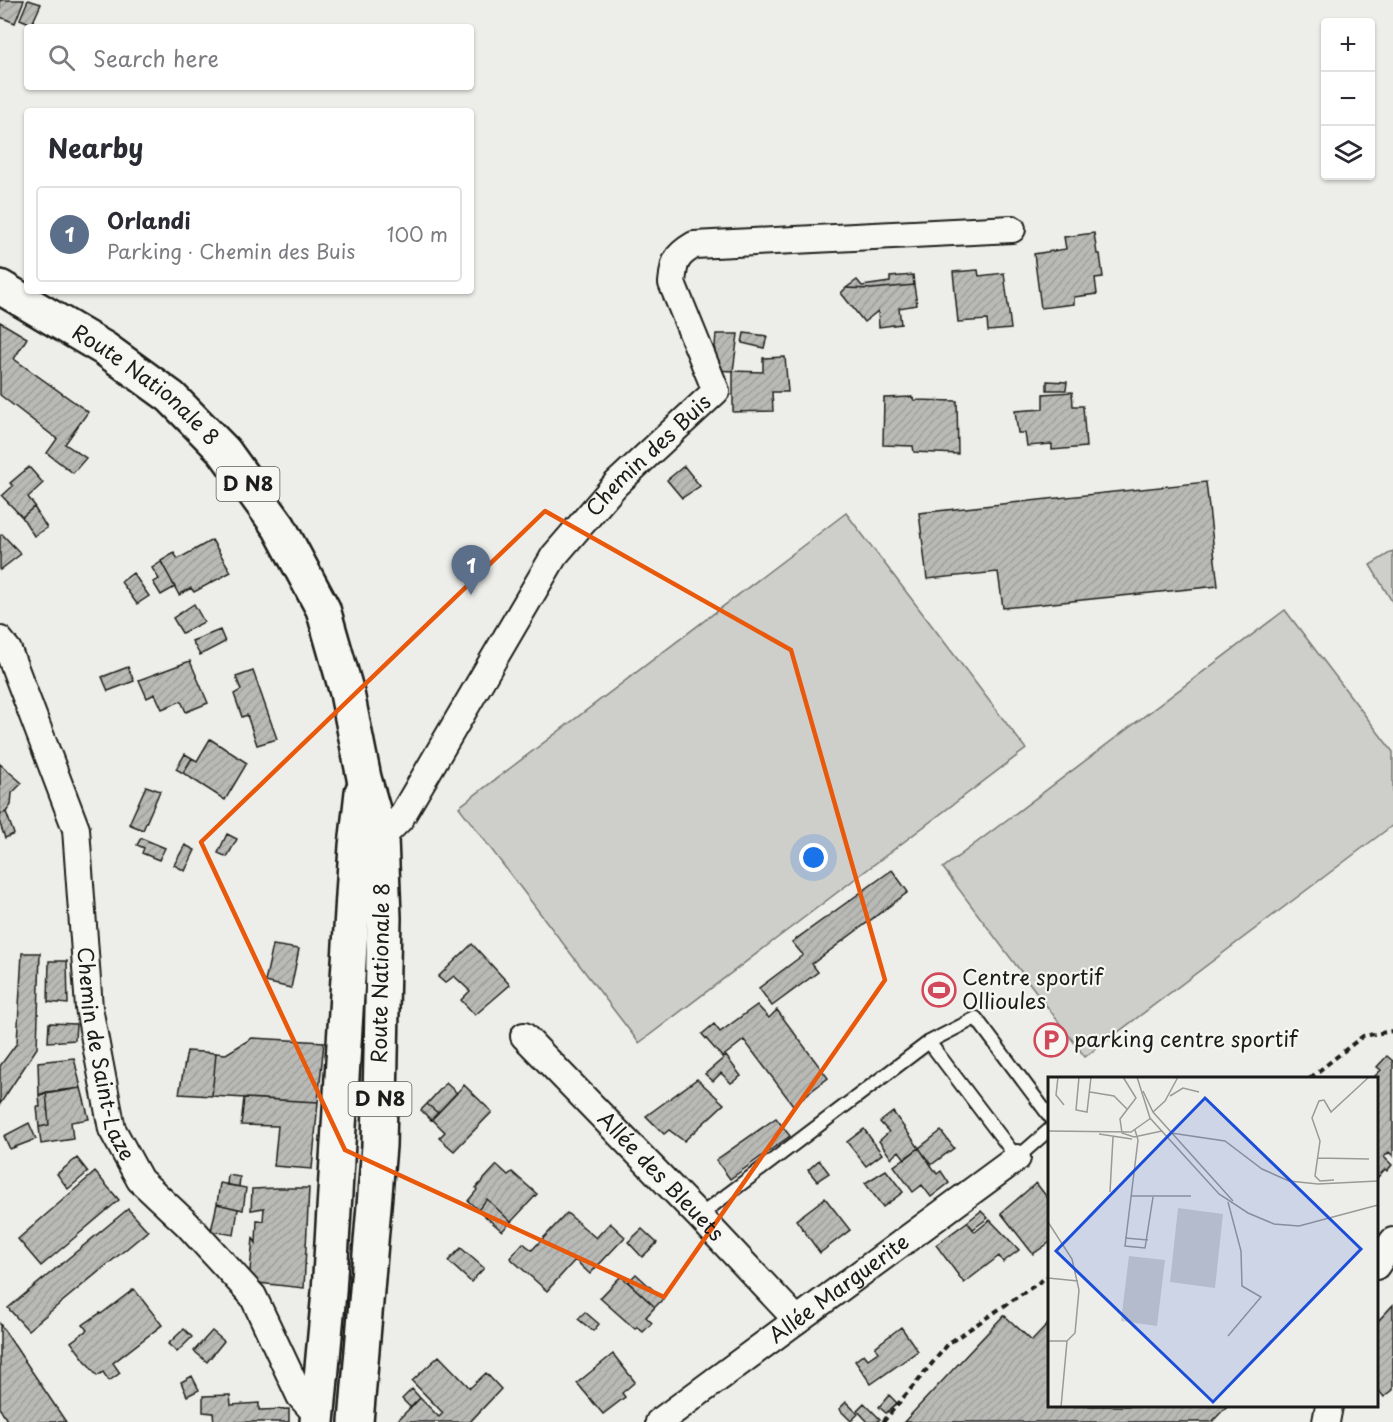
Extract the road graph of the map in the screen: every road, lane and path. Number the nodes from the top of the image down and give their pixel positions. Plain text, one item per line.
1 (1012, 230) dead end
2 (0, 287) edge
3 (0, 640) edge
4 (364, 778) junction
5 (381, 838) junction
6 (1393, 1031) edge
7 (524, 1036) dead end
8 (929, 1042) junction
9 (1311, 1077) edge
10 (1048, 1114) edge
11 (1048, 1131) edge
12 (1017, 1158) junction
13 (699, 1216) junction
14 (1393, 1241) edge
15 (1378, 1264) edge
16 (1048, 1276) edge
17 (796, 1320) junction
18 (1329, 1407) edge
19 (317, 1419) edge
20 (356, 1422) edge
21 (659, 1422) edge
22 (883, 1422) edge
23 (1326, 1422) edge

1 - 5 street, Chemin des Buis
2 - 4 main road, Route Nationale 8 / D N8
3 - 19 street, Chemin de Saint-Laze
4 - 5 main road, Route Nationale 8 / D N8
4 - 19 main road, Route Nationale 8 / D N8
5 - 20 main road, Route Nationale 8 / D N8
6 - 9 path
7 - 13 street, Allée des Bleuets
8 - 10 lane
8 - 12 lane
8 - 13 lane
11 - 12 lane
12 - 17 street, Allée Marguerite
13 - 17 street, Allée des Bleuets
14 - 15 street
16 - 22 path
17 - 21 street, Allée Marguerite
18 - 23 street

